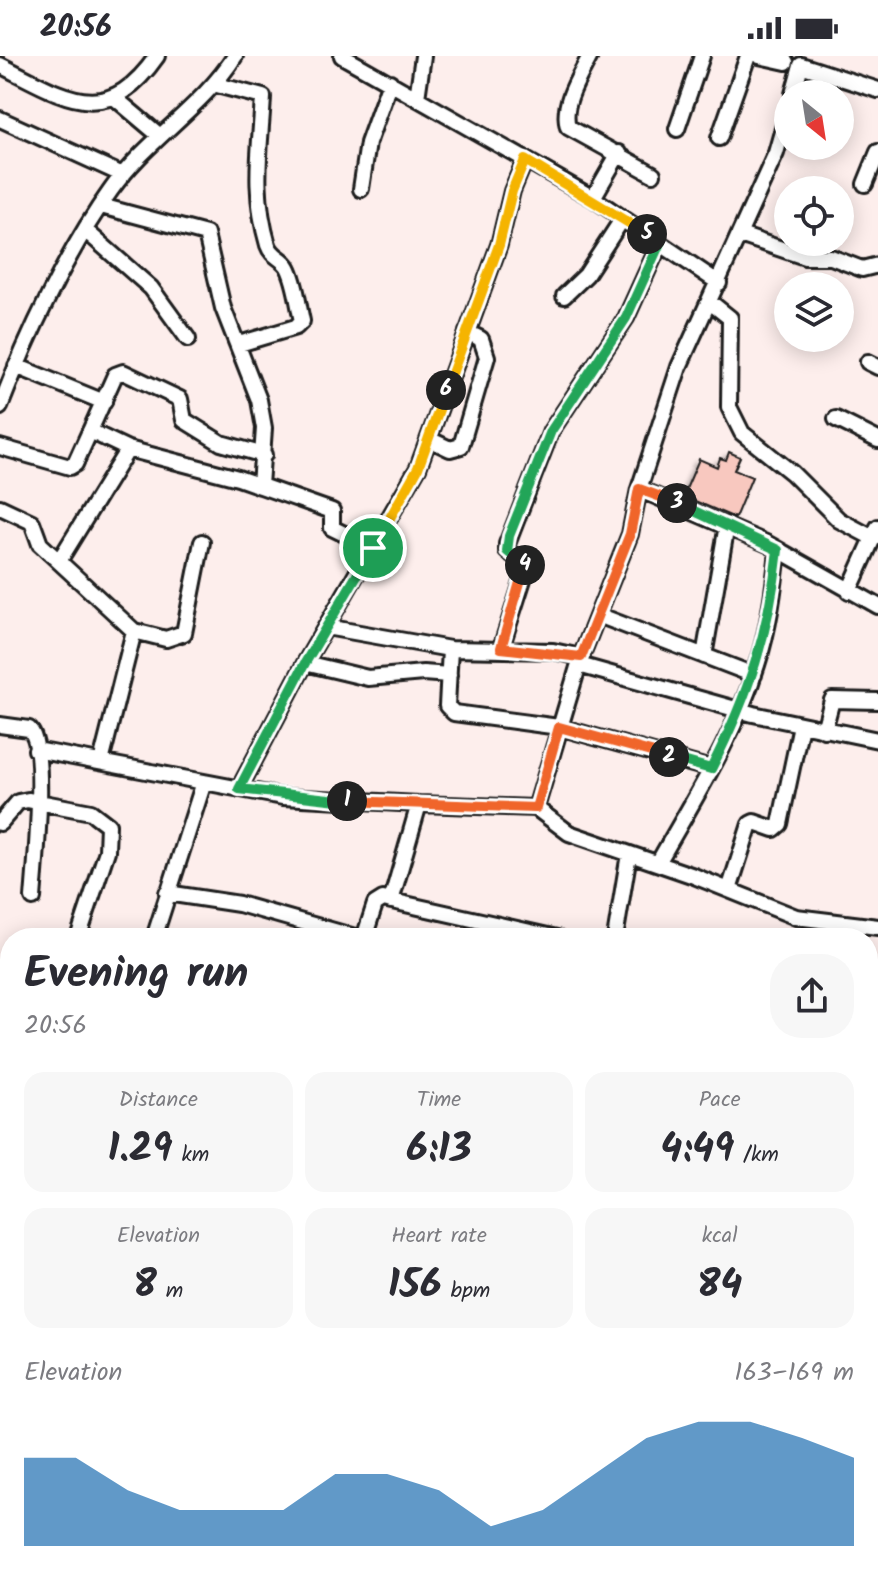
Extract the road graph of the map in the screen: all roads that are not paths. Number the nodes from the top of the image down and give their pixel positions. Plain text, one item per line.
1 (157, 56) edge
2 (235, 56) edge
3 (342, 56) edge
4 (423, 56) edge
5 (590, 56) edge
6 (702, 56) edge
7 (748, 56) edge
8 (759, 56) edge
9 (792, 61) edge
10 (0, 65) edge
11 (390, 82) junction
12 (217, 85) junction
13 (878, 90) edge
14 (115, 98) junction
15 (417, 98) junction
16 (0, 119) edge
17 (677, 129) dead end
18 (160, 136) junction
19 (719, 138) dead end
20 (878, 152) edge
21 (619, 153) junction
22 (774, 158) edge
23 (525, 160) junction
24 (653, 174) dead end
25 (123, 175) junction
26 (865, 184) dead end
27 (361, 189) dead end
28 (593, 198) junction
29 (101, 206) junction
30 (623, 218) junction
31 (86, 231) junction
32 (740, 235) junction
33 (660, 243) junction
34 (878, 265) edge
35 (719, 283) junction
36 (564, 296) dead end
37 (710, 302) junction
38 (467, 332) junction
39 (188, 339) dead end
40 (239, 344) junction
41 (9, 371) edge
42 (104, 402) junction
43 (0, 407) edge
44 (836, 419) dead end
45 (90, 431) junction
46 (429, 439) junction
47 (878, 440) edge
48 (0, 447) edge
49 (128, 449) junction
50 (264, 455) junction
51 (260, 486) junction
52 (639, 489) junction
53 (0, 507) edge
54 (727, 525) junction
55 (875, 532) edge
56 (202, 542) dead end
57 (373, 548) junction
58 (778, 550) junction
59 (59, 561) junction
60 (849, 591) junction
61 (878, 606) edge
62 (598, 615) junction
63 (326, 627) junction
64 (134, 631) junction
65 (501, 648) junction
66 (450, 649) junction
67 (704, 656) junction
68 (580, 661) junction
69 (305, 663) junction
70 (449, 675) junction
71 (754, 675) junction
72 (878, 701) edge
73 (741, 710) junction
74 (0, 725) edge
75 (801, 725) junction
76 (559, 727) junction
77 (824, 730) junction
78 (878, 740) edge
79 (36, 750) junction
80 (101, 762) junction
81 (711, 769) junction
82 (204, 782) junction
83 (239, 789) junction
84 (40, 800) junction
85 (419, 804) junction
86 (536, 808) junction
87 (0, 823) edge
88 (629, 854) junction
89 (658, 863) junction
90 (729, 890) junction
91 (167, 893) junction
92 (33, 898) dead end
93 (391, 901) junction
94 (878, 927) edge
95 (81, 928) edge
96 (157, 928) edge
97 (326, 928) edge
98 (366, 928) edge
99 (512, 928) edge
100 (617, 928) edge

1 - 14 street
2 - 12 street
3 - 11 street
4 - 15 street
5 - 21 street
6 - 17 street
7 - 19 street
8 - 9 street
9 - 13 street
10 - 14 street
11 - 15 street
11 - 27 street
12 - 18 street
12 - 40 street
14 - 18 street
15 - 23 street
16 - 25 street
18 - 25 street
20 - 26 street
21 - 24 street
21 - 28 street
22 - 32 street
23 - 28 street
23 - 38 street
25 - 29 street
28 - 30 street
29 - 31 street
29 - 40 street
30 - 33 street
30 - 36 street
31 - 39 street
31 - 41 street
32 - 34 street
32 - 35 street
33 - 35 street
33 - 65 street
35 - 37 street
37 - 52 street
37 - 55 street
38 - 46 street
38 - 46 street
40 - 50 street
41 - 42 street
41 - 43 street
42 - 45 street
42 - 50 street
44 - 47 street
45 - 48 street
45 - 49 street
46 - 57 street
49 - 51 street
49 - 59 street
50 - 51 street
51 - 57 street
52 - 54 street
52 - 62 street
53 - 59 street
54 - 58 street
54 - 67 street
55 - 60 street
56 - 64 street
57 - 63 street
58 - 60 street
58 - 71 street
59 - 64 street
60 - 61 street
62 - 67 street
62 - 68 street
63 - 66 street
63 - 69 street
64 - 80 street
65 - 66 street
65 - 68 street
66 - 70 street
67 - 71 street
68 - 73 street
68 - 76 street
69 - 70 street
69 - 83 street
70 - 76 street
71 - 73 street
72 - 77 street
73 - 75 street
73 - 81 street
74 - 79 street
75 - 77 street
75 - 90 street
76 - 81 street
76 - 86 street
77 - 78 street
79 - 80 street
79 - 84 street
80 - 82 street
81 - 89 street
82 - 83 street
82 - 91 street
83 - 85 street
84 - 87 street
84 - 92 street
84 - 95 street
85 - 86 street
85 - 93 street
86 - 88 street
88 - 89 street
88 - 100 street
89 - 90 street
90 - 94 street
91 - 96 street
91 - 97 street
93 - 98 street
93 - 99 street

